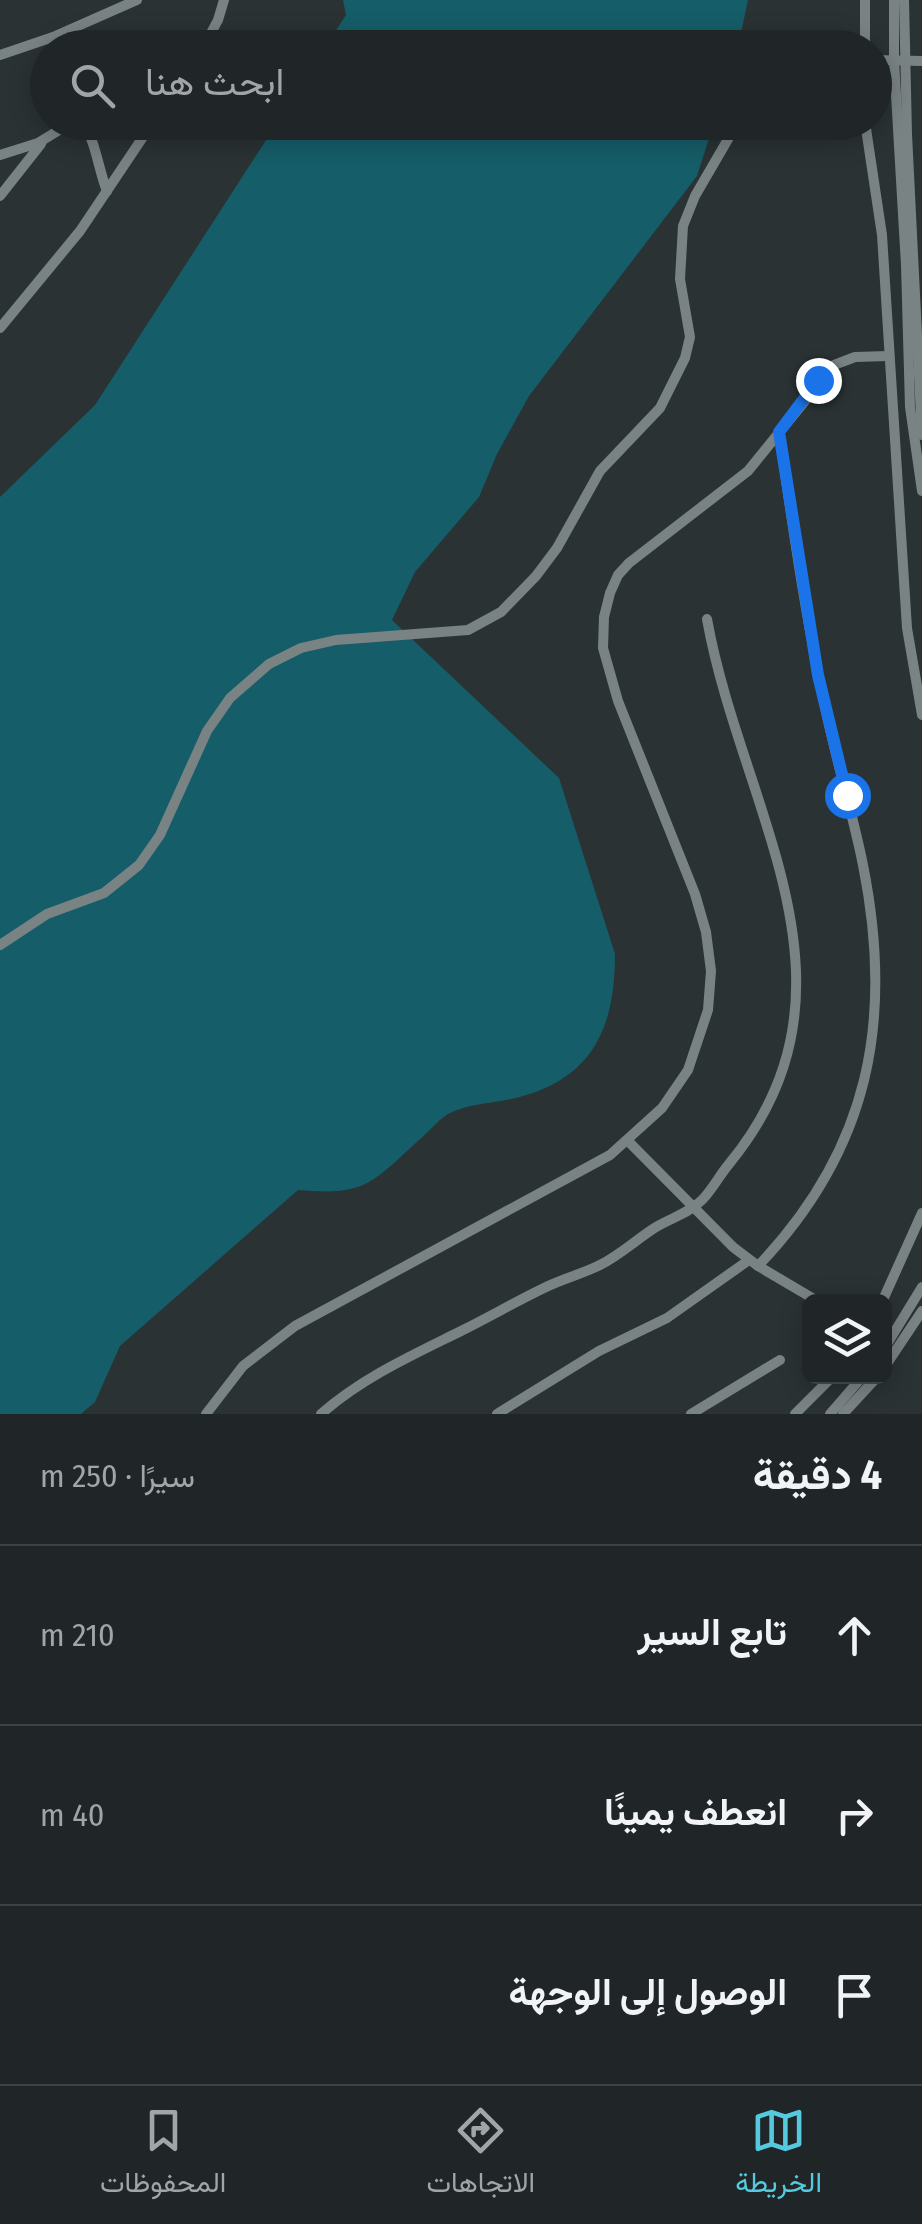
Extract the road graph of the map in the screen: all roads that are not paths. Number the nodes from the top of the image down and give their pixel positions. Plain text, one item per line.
1 (137, 0) edge
2 (224, 0) edge
3 (865, 0) edge
4 (894, 0) edge
5 (904, 0) edge
6 (69, 30) edge
7 (213, 30) edge
8 (866, 30) edge
9 (30, 45) edge
10 (0, 55) edge
11 (892, 60) edge
12 (899, 60) junction
13 (922, 60) edge
14 (44, 140) joint
15 (93, 140) edge
16 (141, 140) edge
17 (728, 140) edge
18 (868, 140) edge
19 (0, 155) edge
20 (107, 191) junction
21 (0, 196) edge
22 (0, 328) edge
23 (888, 356) junction
24 (917, 407) edge
25 (779, 432) junction
26 (919, 432) edge
27 (922, 491) edge
28 (707, 619) dead end
29 (922, 716) edge
30 (0, 945) edge
31 (628, 1140) junction
32 (694, 1207) junction
33 (922, 1212) edge
34 (754, 1263) junction
35 (922, 1287) edge
36 (806, 1294) edge
37 (886, 1294) edge
38 (922, 1312) edge
39 (892, 1336) edge
40 (892, 1356) edge
41 (780, 1360) dead end
42 (825, 1384) edge
43 (856, 1384) edge
44 (871, 1384) edge
45 (206, 1414) edge
46 (321, 1414) edge
47 (496, 1414) edge
48 (691, 1414) edge
49 (795, 1414) edge
50 (830, 1414) edge
51 (843, 1414) edge

1 - 6 street
2 - 7 street
3 - 8 street
4 - 12 street
5 - 12 street
9 - 10 street
11 - 12 street
12 - 13 street
12 - 24 street
14 - 19 street
14 - 21 street
15 - 20 street
16 - 20 street
17 - 30 street
18 - 23 street
20 - 22 street
23 - 25 street
23 - 29 street
24 - 26 street
25 - 31 street
25 - 34 street
26 - 27 street
28 - 32 street
31 - 32 street
31 - 45 street
32 - 34 street
32 - 46 street
33 - 37 street
34 - 36 street
34 - 47 street
35 - 39 street
38 - 40 street
41 - 48 street
42 - 49 street
43 - 50 street
44 - 51 street

